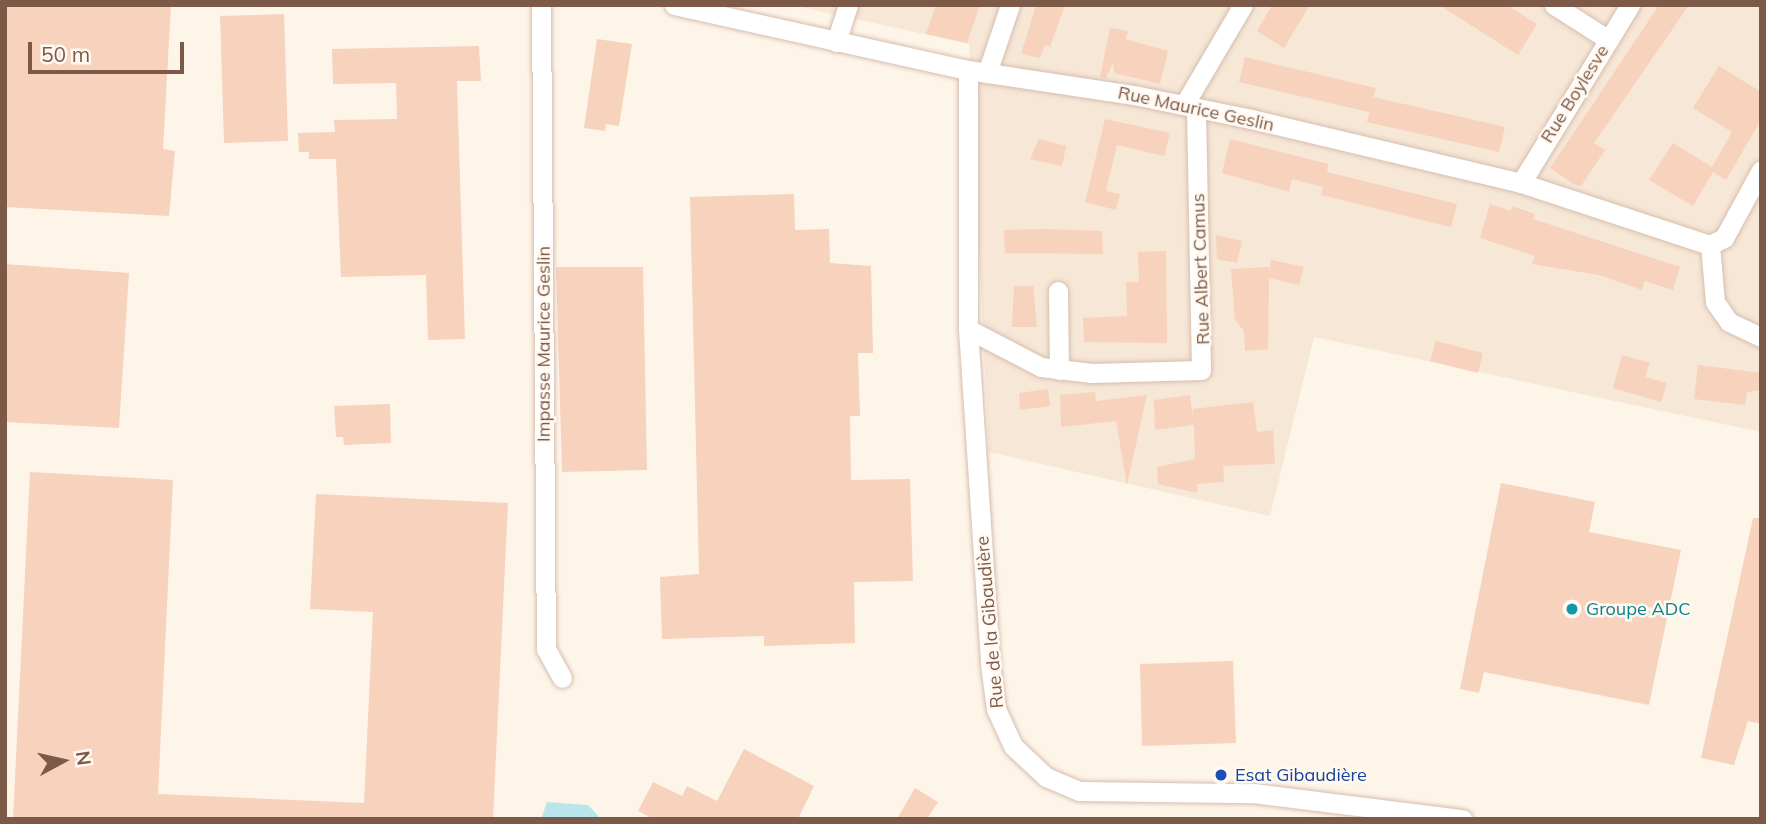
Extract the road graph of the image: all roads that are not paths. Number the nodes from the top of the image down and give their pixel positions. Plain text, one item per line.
1 (541, 5) edge
2 (674, 5) edge
3 (848, 5) edge
4 (1010, 5) edge
5 (1243, 5) edge
6 (1554, 5) edge
7 (1630, 5) edge
8 (1609, 40) junction
9 (836, 42) junction
10 (977, 72) junction
11 (1190, 107) junction
12 (1761, 170) edge
13 (1521, 183) junction
14 (1710, 245) junction
15 (1058, 291) dead end
16 (968, 329) junction
17 (1761, 337) edge
18 (1059, 370) junction
19 (562, 678) dead end
20 (1462, 819) edge

1 - 19 street, Impasse Maurice Geslin
2 - 9 street, Rue Maurice Geslin
3 - 9 street
4 - 10 street, Rue de la Gibaudière
5 - 11 street
6 - 8 street
7 - 8 street, Rue Boylesve
8 - 13 street, Rue Boylesve
9 - 10 street, Rue Maurice Geslin
10 - 11 street, Rue Maurice Geslin
10 - 16 street, Rue de la Gibaudière
11 - 13 street, Rue Maurice Geslin
11 - 18 street, Rue Albert Camus
12 - 14 street
13 - 14 street, Rue Maurice Geslin
14 - 17 street
15 - 18 street
16 - 18 street, Rue Albert Camus
16 - 20 street, Rue de la Gibaudière

